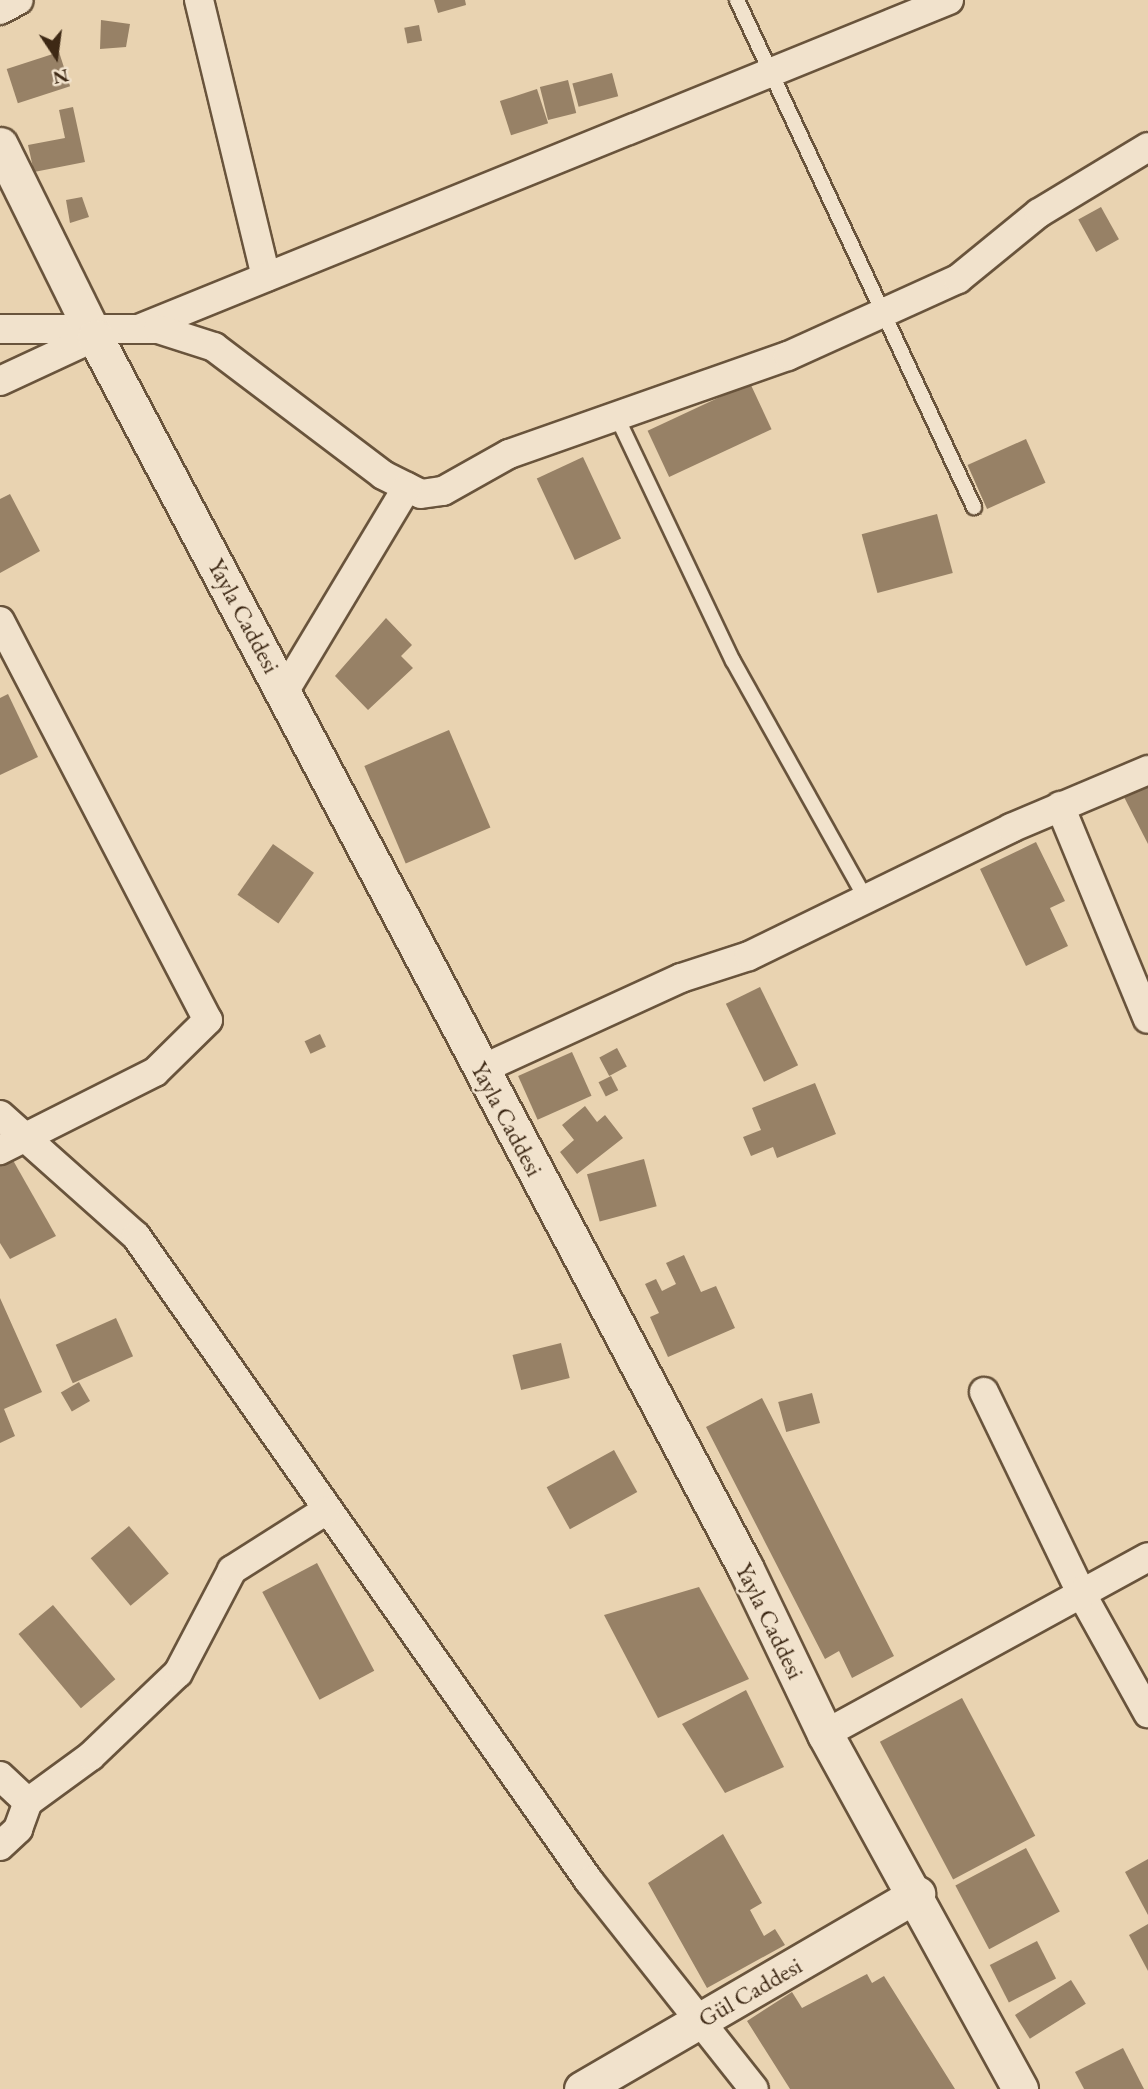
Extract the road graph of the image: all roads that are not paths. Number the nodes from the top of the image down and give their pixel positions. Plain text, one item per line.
1 (19, 0) edge
2 (199, 0) edge
3 (737, 0) edge
4 (949, 0) edge
5 (0, 10) edge
6 (769, 73) junction
7 (0, 145) edge
8 (1147, 152) edge
9 (266, 277) junction
10 (882, 316) junction
11 (141, 328) junction
12 (0, 329) edge
13 (92, 331) junction
14 (0, 382) edge
15 (616, 415) junction
16 (407, 486) junction
17 (974, 507) dead end
18 (0, 621) edge
19 (284, 692) junction
20 (1148, 770) edge
21 (1060, 806) junction
22 (866, 898) junction
23 (1148, 1019) edge
24 (480, 1070) junction
25 (0, 1115) edge
26 (11, 1142) edge
27 (984, 1392) dead end
28 (325, 1511) junction
29 (1148, 1557) edge
30 (1080, 1591) junction
31 (1148, 1713) edge
32 (825, 1734) junction
33 (0, 1776) edge
34 (28, 1802) junction
35 (0, 1846) edge
36 (917, 1894) junction
37 (697, 2023) junction
38 (582, 2089) edge
39 (754, 2089) edge
40 (1020, 2089) edge

1 - 5 street
2 - 9 street
3 - 6 lane
4 - 6 street
6 - 9 street
6 - 10 lane
7 - 13 street, Yayla Caddesi
8 - 10 street
9 - 11 street
10 - 15 street
10 - 17 lane
11 - 13 street
11 - 16 street
12 - 13 street
13 - 14 street
13 - 19 street, Yayla Caddesi
15 - 16 street
15 - 22 lane
16 - 19 street
18 - 26 street
19 - 24 street, Yayla Caddesi
20 - 21 street
21 - 22 street
21 - 23 street
22 - 24 street
24 - 32 street, Yayla Caddesi
25 - 26 street
26 - 28 street
27 - 30 street
28 - 34 street
28 - 37 street
29 - 30 street
30 - 31 street
30 - 32 street
32 - 36 street, Yayla Caddesi
33 - 34 street
34 - 35 street
36 - 37 street, Gül Caddesi
36 - 40 street, Yayla Caddesi
37 - 38 street, Gül Caddesi
37 - 39 street

